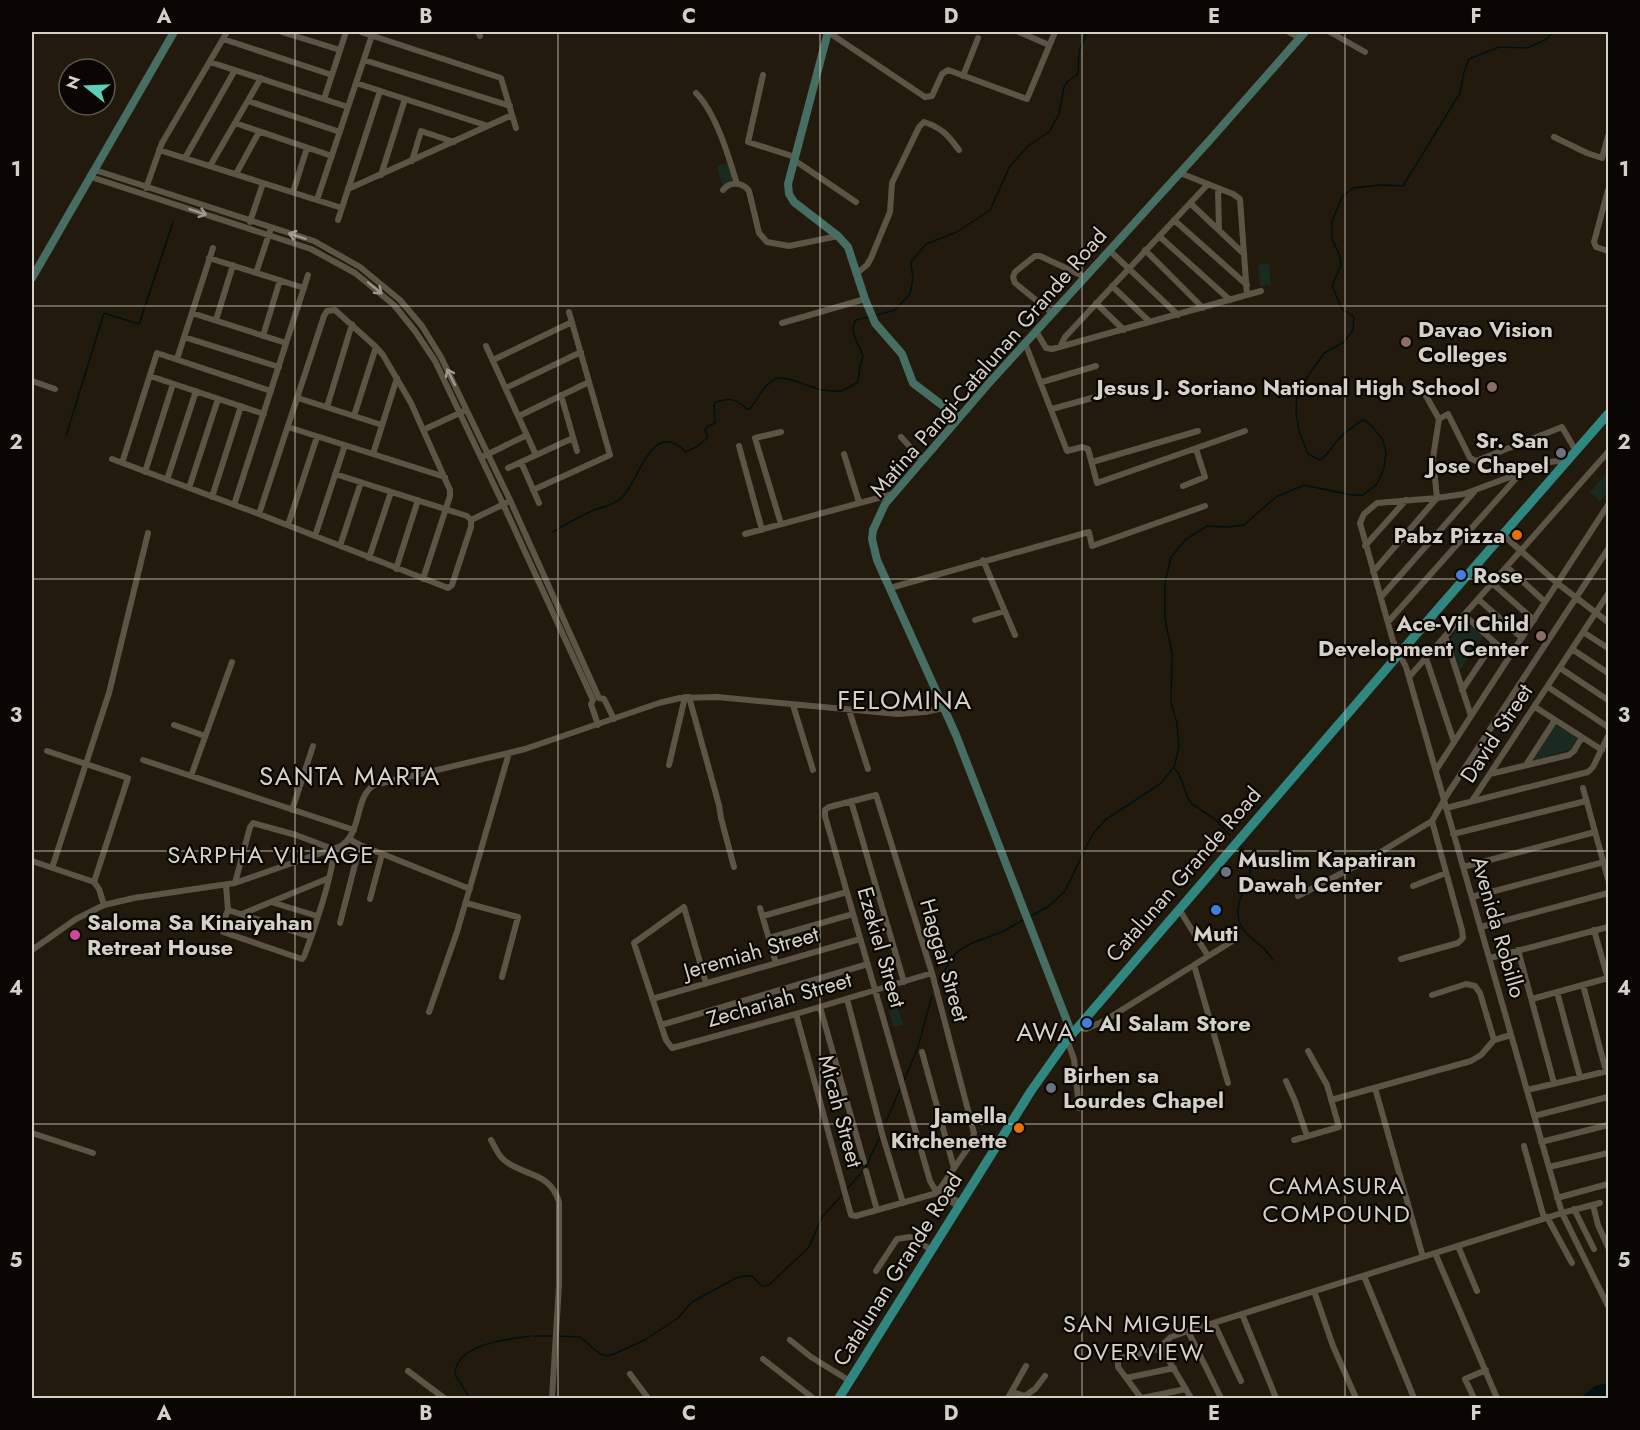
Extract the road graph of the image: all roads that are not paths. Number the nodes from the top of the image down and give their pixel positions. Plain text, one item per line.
1 (174, 32) edge
2 (228, 32) edge
3 (282, 32) edge
4 (346, 32) edge
5 (360, 32) edge
6 (828, 32) edge
7 (1019, 32) edge
8 (1055, 32) edge
9 (1289, 32) edge
10 (1330, 32) edge
11 (372, 35) junction
12 (1303, 35) edge
13 (978, 38) dead end
14 (223, 39) junction
15 (1049, 45) junction
16 (340, 50) junction
17 (1365, 52) dead end
18 (363, 60) junction
19 (210, 62) junction
20 (235, 70) junction
21 (332, 75) junction
22 (763, 75) dead end
23 (963, 76) junction
24 (261, 78) junction
25 (356, 83) junction
26 (380, 91) junction
27 (696, 93) dead end
28 (324, 99) junction
29 (405, 99) junction
30 (248, 101) junction
31 (510, 106) junction
32 (348, 107) junction
33 (512, 115) junction
34 (235, 123) junction
35 (488, 126) junction
36 (516, 128) dead end
37 (259, 132) junction
38 (340, 132) junction
39 (1554, 136) dead end
40 (1608, 136) edge
41 (454, 142) junction
42 (307, 147) junction
43 (159, 150) junction
44 (960, 150) dead end
45 (332, 156) junction
46 (185, 158) junction
47 (795, 158) junction
48 (412, 161) junction
49 (210, 166) junction
50 (1180, 173) junction
51 (93, 174) junction
52 (236, 174) junction
53 (381, 175) junction
54 (262, 183) junction
55 (737, 184) junction
56 (1208, 184) junction
57 (147, 187) junction
58 (1218, 188) junction
59 (348, 189) junction
60 (723, 190) dead end
61 (1608, 190) edge
62 (293, 192) junction
63 (144, 194) junction
64 (317, 200) junction
65 (180, 202) junction
66 (856, 202) dead end
67 (1190, 203) junction
68 (342, 208) junction
69 (250, 220) junction
70 (338, 220) dead end
71 (1174, 220) junction
72 (272, 227) junction
73 (248, 228) junction
74 (1219, 230) junction
75 (269, 235) junction
76 (838, 236) junction
77 (1159, 236) junction
78 (213, 248) dead end
79 (1109, 250) junction
80 (1145, 250) junction
81 (1608, 251) edge
82 (1244, 254) junction
83 (210, 258) junction
84 (233, 265) junction
85 (360, 267) junction
86 (1128, 268) junction
87 (256, 273) junction
88 (355, 273) junction
89 (856, 274) junction
90 (308, 275) dead end
91 (1085, 276) junction
92 (32, 278) edge
93 (280, 280) junction
94 (1247, 285) junction
95 (1112, 286) junction
96 (304, 288) junction
97 (1261, 291) dead end
98 (1247, 295) junction
99 (865, 299) junction
100 (1230, 300) junction
101 (1096, 303) junction
102 (1203, 308) junction
103 (569, 312) dead end
104 (192, 313) junction
105 (1052, 313) junction
106 (412, 314) junction
107 (1178, 315) junction
108 (406, 319) junction
109 (216, 321) junction
110 (572, 322) junction
111 (1150, 322) junction
112 (782, 323) dead end
113 (352, 324) junction
114 (1124, 330) junction
115 (1036, 331) junction
116 (263, 336) junction
117 (184, 337) junction
118 (286, 343) junction
119 (1025, 343) junction
120 (376, 346) junction
121 (486, 346) dead end
122 (1060, 347) junction
123 (581, 352) junction
124 (177, 359) junction
125 (493, 360) junction
126 (1096, 366) dead end
127 (279, 367) junction
128 (150, 376) junction
129 (397, 378) junction
130 (32, 381) edge
131 (589, 382) junction
132 (1042, 382) junction
133 (173, 384) junction
134 (1420, 385) dead end
135 (55, 388) dead end
136 (506, 388) junction
137 (1128, 388) dead end
138 (196, 391) junction
139 (271, 391) junction
140 (561, 395) junction
141 (298, 398) junction
142 (218, 399) junction
143 (241, 406) junction
144 (327, 407) junction
145 (1052, 409) junction
146 (464, 411) junction
147 (264, 414) junction
148 (1608, 414) edge
149 (354, 416) junction
150 (519, 416) junction
151 (959, 418) junction
152 (1439, 419) junction
153 (382, 425) junction
154 (288, 428) junction
155 (423, 430) junction
156 (1198, 431) dead end
157 (1245, 431) dead end
158 (781, 432) dead end
159 (527, 435) junction
160 (317, 437) junction
161 (901, 437) dead end
162 (573, 438) junction
163 (345, 445) junction
164 (739, 446) dead end
165 (1196, 448) junction
166 (577, 451) dead end
167 (1576, 451) junction
168 (1608, 452) edge
169 (373, 454) junction
170 (844, 454) dead end
171 (536, 455) junction
172 (484, 456) junction
173 (112, 459) dead end
174 (922, 460) junction
175 (521, 462) junction
176 (1092, 462) junction
177 (122, 463) junction
178 (1566, 463) junction
179 (508, 468) dead end
180 (145, 472) junction
181 (1521, 472) junction
182 (335, 474) junction
183 (445, 477) junction
184 (166, 480) junction
185 (361, 482) junction
186 (1183, 486) dead end
187 (189, 488) junction
188 (533, 490) junction
189 (1474, 491) junction
190 (391, 492) junction
191 (893, 495) junction
192 (212, 497) junction
193 (1437, 498) junction
194 (418, 500) junction
195 (1406, 500) junction
196 (507, 502) junction
197 (859, 502) junction
198 (539, 503) dead end
199 (234, 505) junction
200 (1608, 505) edge
201 (1205, 506) dead end
202 (446, 509) junction
203 (259, 514) junction
204 (471, 520) junction
205 (781, 524) junction
206 (288, 525) junction
207 (762, 530) junction
208 (148, 533) dead end
209 (746, 534) dead end
210 (1502, 534) junction
211 (315, 536) junction
212 (340, 546) junction
213 (1365, 546) junction
214 (1608, 549) edge
215 (1521, 551) junction
216 (369, 558) junction
217 (983, 560) junction
218 (1507, 567) junction
219 (396, 569) junction
220 (1373, 572) junction
221 (423, 579) junction
222 (1492, 583) junction
223 (1557, 583) junction
224 (890, 588) junction
225 (1608, 594) edge
226 (1381, 597) junction
227 (1576, 598) junction
228 (1478, 599) junction
229 (1545, 602) junction
230 (1005, 611) junction
231 (1596, 613) junction
232 (1464, 615) junction
233 (975, 620) dead end
234 (1533, 620) junction
235 (1388, 622) junction
236 (1608, 622) edge
237 (1583, 632) junction
238 (1015, 635) dead end
239 (1445, 636) junction
240 (1522, 638) junction
241 (1494, 642) junction
242 (1608, 648) edge
243 (1572, 649) junction
244 (1400, 652) junction
245 (1510, 656) junction
246 (1426, 658) junction
247 (232, 662) dead end
248 (1560, 668) junction
249 (1608, 673) edge
250 (1409, 677) junction
251 (1548, 687) junction
252 (1462, 690) junction
253 (687, 697) junction
254 (596, 699) junction
255 (1608, 700) edge
256 (793, 705) junction
257 (1534, 706) junction
258 (944, 708) junction
259 (849, 710) junction
260 (1470, 716) junction
261 (614, 719) junction
262 (1555, 720) junction
263 (174, 725) dead end
264 (598, 725) junction
265 (1608, 727) edge
266 (205, 736) junction
267 (1608, 736) edge
268 (1582, 737) junction
269 (1454, 742) junction
270 (313, 746) dead end
271 (1602, 750) junction
272 (47, 751) dead end
273 (509, 753) junction
274 (143, 760) dead end
275 (86, 764) junction
276 (669, 765) dead end
277 (1526, 765) junction
278 (868, 769) dead end
279 (813, 770) dead end
280 (1436, 770) junction
281 (1490, 774) junction
282 (191, 776) junction
283 (1582, 788) dead end
284 (1444, 800) junction
285 (851, 801) junction
286 (1472, 801) junction
287 (1586, 801) junction
288 (1446, 808) junction
289 (292, 810) junction
290 (1432, 821) junction
291 (354, 830) junction
292 (1595, 832) junction
293 (1454, 834) junction
294 (349, 839) junction
295 (360, 845) junction
296 (333, 849) junction
297 (382, 854) junction
298 (32, 861) edge
299 (1604, 862) junction
300 (734, 867) dead end
301 (1463, 867) junction
302 (52, 868) junction
303 (1446, 873) junction
304 (329, 878) junction
305 (1608, 879) edge
306 (94, 882) junction
307 (235, 883) junction
308 (226, 885) junction
309 (1413, 886) dead end
310 (470, 889) junction
311 (847, 892) junction
312 (1608, 893) edge
313 (1298, 896) dead end
314 (1472, 897) junction
315 (370, 899) dead end
316 (271, 902) junction
317 (466, 903) junction
318 (104, 905) junction
319 (760, 908) dead end
320 (1179, 909) junction
321 (228, 910) junction
322 (242, 914) junction
323 (853, 914) junction
324 (317, 916) junction
325 (763, 916) junction
326 (340, 923) dead end
327 (1481, 927) junction
328 (1608, 927) edge
329 (1594, 930) junction
330 (311, 938) junction
331 (769, 938) junction
332 (860, 939) junction
333 (1231, 942) dead end
334 (32, 950) edge
335 (1518, 950) junction
336 (1208, 956) junction
337 (1490, 958) junction
338 (1401, 959) dead end
339 (776, 963) junction
340 (868, 964) junction
341 (1194, 965) junction
342 (932, 974) junction
343 (502, 976) dead end
344 (1608, 978) edge
345 (904, 982) junction
346 (706, 983) junction
347 (1582, 985) junction
348 (876, 990) junction
349 (1557, 992) junction
350 (1432, 995) dead end
351 (652, 999) junction
352 (847, 999) junction
353 (1532, 999) junction
354 (820, 1007) junction
355 (429, 1012) dead end
356 (796, 1014) junction
357 (661, 1025) junction
358 (1072, 1034) junction
359 (1511, 1035) junction
360 (1494, 1040) junction
361 (1308, 1051) dead end
362 (922, 1052) dead end
363 (1607, 1071) edge
364 (1580, 1077) junction
365 (1286, 1081) dead end
366 (1228, 1083) dead end
367 (1554, 1083) junction
368 (1375, 1088) junction
369 (1527, 1090) junction
370 (1608, 1097) edge
371 (1331, 1100) junction
372 (1079, 1108) dead end
373 (1534, 1116) junction
374 (1608, 1125) edge
375 (32, 1133) edge
376 (1307, 1136) junction
377 (491, 1140) dead end
378 (1293, 1140) dead end
379 (1541, 1142) junction
380 (1524, 1146) dead end
381 (93, 1153) dead end
382 (1608, 1153) edge
383 (864, 1162) dead end
384 (1549, 1167) junction
385 (954, 1168) junction
386 (866, 1171) dead end
387 (1608, 1184) edge
388 (938, 1190) junction
389 (1557, 1198) junction
390 (903, 1203) junction
391 (959, 1204) junction
392 (1574, 1209) junction
393 (877, 1210) junction
394 (1562, 1213) junction
395 (1546, 1218) junction
396 (1458, 1246) junction
397 (1608, 1247) edge
398 (1594, 1249) dead end
399 (932, 1250) junction
400 (1435, 1253) junction
401 (1423, 1257) junction
402 (1572, 1263) dead end
403 (876, 1271) dead end
404 (1364, 1276) junction
405 (1314, 1291) junction
406 (1477, 1291) dead end
407 (1608, 1306) edge
408 (1242, 1314) junction
409 (1214, 1323) junction
410 (1188, 1331) junction
411 (790, 1340) dead end
412 (1161, 1347) junction
413 (763, 1359) dead end
414 (1026, 1366) dead end
415 (1174, 1368) junction
416 (1486, 1370) junction
417 (408, 1371) dead end
418 (630, 1374) dead end
419 (1045, 1376) dead end
420 (1126, 1378) junction
421 (850, 1381) junction
422 (1241, 1382) dead end
423 (1186, 1389) junction
424 (1010, 1395) edge
425 (444, 1398) edge
426 (552, 1398) edge
427 (648, 1398) edge
428 (813, 1398) edge
429 (839, 1398) edge
430 (1142, 1398) edge
431 (1191, 1398) edge
432 (1221, 1398) edge
433 (1276, 1398) edge
434 (1356, 1398) edge
435 (1414, 1398) edge
436 (1474, 1398) edge
437 (1497, 1398) edge

1 - 51 street
2 - 14 street
3 - 16 street
4 - 16 street
5 - 11 street
6 - 23 street
6 - 47 street
7 - 15 street
8 - 15 street
9 - 12 street
10 - 17 street
11 - 18 street
11 - 31 street
12 - 50 street, Matina Pangi-Catalunan Grande Road
13 - 23 street
14 - 19 street
14 - 21 street
15 - 23 street
16 - 21 street
18 - 25 street
18 - 31 street
19 - 20 street
19 - 43 street
20 - 24 street
20 - 46 street
21 - 28 street
22 - 47 street
24 - 28 street
24 - 30 street
25 - 26 street
25 - 32 street
26 - 29 street
26 - 59 street
27 - 55 street
28 - 32 street
29 - 35 street
29 - 53 street
30 - 34 street
30 - 38 street
31 - 33 street
32 - 38 street
33 - 35 street
33 - 36 street
34 - 37 street
34 - 49 street
35 - 41 street
37 - 42 street
37 - 52 street
38 - 45 street
39 - 40 street
41 - 48 street
41 - 48 street
42 - 45 street
42 - 62 street
43 - 46 street
43 - 57 street
44 - 89 street
45 - 64 street
46 - 49 street
47 - 66 street
47 - 76 street
48 - 53 street
49 - 52 street
50 - 56 street
50 - 79 street, Matina Pangi-Catalunan Grande Road
51 - 57 street
51 - 63 street
51 - 92 street
52 - 54 street
53 - 59 street
54 - 62 street
54 - 69 street
55 - 60 street
55 - 76 street
56 - 58 street
56 - 67 street
57 - 63 street
57 - 65 street
58 - 74 street
58 - 82 street
59 - 68 street
61 - 81 street
62 - 64 street
63 - 65 street
64 - 68 street
65 - 69 street
65 -> 73 street
67 - 71 street
67 - 74 street
68 - 70 street
69 - 72 street
69 - 73 street
71 - 77 street
71 - 94 street
72 - 75 street
85 -> 72 street
73 - 75 street
74 - 82 street
75 - 87 street
75 - 88 street
76 - 89 street
77 - 80 street
77 - 100 street
78 - 83 street
79 - 86 street
79 - 91 street, Matina Pangi-Catalunan Grande Road
80 - 86 street
80 - 102 street
82 - 94 street
83 - 84 street
83 - 104 street
84 - 87 street
84 - 109 street
85 - 88 street
85 - 106 street
86 - 95 street
86 - 107 street
87 - 93 street
88 -> 108 street
89 - 99 street
90 - 96 street
91 - 105 street, Matina Pangi-Catalunan Grande Road
91 - 105 street
93 - 96 street
93 - 116 street
94 - 98 street
95 - 101 street
95 - 111 street
96 - 118 street
97 - 98 street
98 - 100 street
99 - 112 street
99 - 151 street
100 - 102 street
101 - 114 street
101 - 122 street
102 - 107 street
103 - 110 street
104 - 109 street
104 - 117 street
105 - 115 street, Matina Pangi-Catalunan Grande Road
106 - 108 street
146 -> 106 street
107 - 111 street
108 - 146 street
109 - 116 street
110 - 123 street
110 - 125 street
111 - 114 street
113 - 120 street
113 - 141 street
113 - 144 street
114 - 122 street
115 - 119 street, Matina Pangi-Catalunan Grande Road
115 - 122 street
116 - 118 street
117 - 124 street
117 - 127 street
118 - 127 street
119 - 132 street
119 - 151 street, Matina Pangi-Catalunan Grande Road
120 - 129 street
120 - 149 street
121 - 125 street
123 - 131 street
123 - 136 street
124 - 128 street
124 - 139 street
125 - 136 street
126 - 132 street
127 - 139 street
128 - 133 street
128 - 177 street
129 - 153 street
129 - 155 street
130 - 135 street
131 - 140 street
131 - 188 street
132 - 145 street
133 - 138 street
133 - 180 street
134 - 152 street
136 - 150 street
137 - 145 street
138 - 142 street
138 - 184 street
139 - 147 street
140 - 150 street
140 - 162 street
141 - 144 street
141 - 154 street
142 - 143 street
142 - 187 street
143 - 147 street
143 - 192 street
144 - 149 street
145 - 176 street
146 - 155 street
146 - 172 street
147 - 199 street
148 - 167 main road, Catalunan Grande Road
149 - 153 street
150 - 159 street
151 - 174 street, Matina Pangi-Catalunan Grande Road
152 - 167 street
152 - 193 street
153 - 169 street
154 - 160 street
154 - 203 street
155 - 183 street
156 - 176 street
157 - 165 street
158 - 205 street
159 - 171 street
159 - 172 street
160 - 163 street
160 - 206 street
161 - 174 street
162 - 166 street
162 - 171 street
163 - 169 street
163 - 182 street
164 - 207 street
165 - 176 street
165 - 186 street
167 - 178 main road, Catalunan Grande Road
168 - 215 street
169 - 183 street
170 - 197 street
171 - 175 street
172 - 196 street
173 - 177 street
174 - 191 street, Matina Pangi-Catalunan Grande Road
175 - 179 street
175 - 188 street
177 - 180 street
178 - 181 street, Avenida Robillo
178 - 210 main road, Catalunan Grande Road
180 - 184 street
181 - 189 street, Avenida Robillo
181 - 235 street
182 - 185 street
182 - 211 street
183 - 202 street
184 - 187 street
185 - 190 street
185 - 212 street
187 - 192 street
188 - 198 street
189 - 193 street, Avenida Robillo
189 - 226 street
190 - 194 street
190 - 216 street
191 - 197 street
191 - 224 street, Matina Pangi-Catalunan Grande Road
192 - 199 street
193 - 195 street, Avenida Robillo
193 - 220 street
194 - 202 street
194 - 219 street
195 - 213 street
195 - 213 street, Avenida Robillo
196 - 204 street
196 - 254 street
197 - 205 street
199 - 203 street
200 - 223 street
201 - 217 street
202 - 204 street
202 - 221 street
203 - 206 street
204 - 221 street
205 - 207 street
206 - 211 street
207 - 209 street
208 - 275 street
210 - 215 street
210 - 244 main road, Catalunan Grande Road
211 - 212 street
212 - 216 street
213 - 220 street, Avenida Robillo
214 - 227 street
215 - 218 street
215 - 223 street
216 - 219 street
217 - 224 street
217 - 230 street
218 - 222 street
218 - 229 street
219 - 221 street
220 - 226 street, Avenida Robillo
222 - 228 street
222 - 234 street
223 - 227 street
223 - 229 street
224 - 258 street, Matina Pangi-Catalunan Grande Road
225 - 231 street, David Street
226 - 235 street, Avenida Robillo
227 - 231 street
227 - 284 street
228 - 232 street
228 - 240 street
229 - 234 street
230 - 233 street
230 - 238 street
231 - 236 street
231 - 237 street, David Street
232 - 239 street
232 - 241 street
234 - 240 street
235 - 244 street, Avenida Robillo
237 - 242 street
237 - 243 street, David Street
239 - 246 street
239 - 252 street
240 - 245 street
241 - 245 street
241 - 252 street
243 - 248 street, David Street
243 - 249 street
244 - 250 street, Avenida Robillo
244 - 320 main road, Catalunan Grande Road
245 - 260 street
246 - 250 street
246 - 269 street
247 - 266 street
248 - 251 street, David Street
248 - 255 street
250 - 280 street, Avenida Robillo
251 - 257 street, David Street
251 - 265 street
252 - 260 street
253 - 256 street
253 - 261 street
253 - 276 street
253 - 300 street
254 - 261 street
254 - 264 street
256 - 259 street
256 - 279 street
257 - 262 street
257 - 281 street, David Street
258 - 259 street
258 - 358 street, Matina Pangi-Catalunan Grande Road
259 - 278 street
260 - 269 street
261 - 264 street
262 - 268 street
262 - 277 street
263 - 266 street
264 - 273 street
266 - 282 street
267 - 271 street
268 - 271 street
268 - 277 street
269 - 280 street
270 - 289 street
271 - 286 street
272 - 275 street
273 - 291 street
273 - 310 street
274 - 282 street
275 - 302 street
275 - 306 street
277 - 281 street
280 - 284 street, Avenida Robillo
281 - 286 street, David Street
282 - 289 street
283 - 287 street
284 - 288 street, Avenida Robillo
284 - 290 street
285 - 311 street, Ezekiel Street
285 - 342 street, Haggai Street
285 - 345 street
286 - 288 street
287 - 292 street
287 - 293 street
288 - 293 street, Avenida Robillo
289 - 291 street
290 - 303 street
290 - 313 street
291 - 294 street
292 - 299 street
292 - 301 street
293 - 301 street, Avenida Robillo
294 - 295 street
294 - 296 street
295 - 297 street
295 - 326 street
296 - 304 street
296 - 307 street
296 - 307 street
297 - 310 street
297 - 315 street
298 - 302 street
299 - 305 street
299 - 314 street
301 - 314 street, Avenida Robillo
302 - 306 street
303 - 309 street
303 - 338 street
304 - 316 street
304 - 324 street
306 - 318 street
307 - 308 street
308 - 318 street
308 - 321 street
310 - 317 street
311 - 323 street, Ezekiel Street
311 - 325 street
312 - 327 street
314 - 327 street, Avenida Robillo
316 - 322 street
316 - 324 street
317 - 343 street
317 - 355 street
318 - 334 street
319 - 325 street
320 - 336 street
320 - 358 main road, Catalunan Grande Road
321 - 322 street
321 - 330 street
322 - 330 street
323 - 331 street
323 - 332 street, Ezekiel Street
324 - 330 street
325 - 331 street
327 - 337 street, Avenida Robillo
328 - 329 street
329 - 335 street
329 - 344 street
331 - 339 street
332 - 339 street, Jeremiah Street
332 - 340 street, Ezekiel Street
333 - 336 street
335 - 337 street
335 - 353 street
336 - 341 street
337 - 359 street, Avenida Robillo
339 - 346 street, Jeremiah Street
340 - 348 street, Ezekiel Street
340 - 357 street
341 - 358 street
341 - 366 street
342 - 345 street, Zechariah Street
342 - 385 street, Haggai Street
344 - 347 street
345 - 348 street, Zechariah Street
346 - 351 street, Jeremiah Street
346 - 351 street
347 - 349 street
347 - 363 street
348 - 352 street, Zechariah Street
348 - 388 street, Ezekiel Street
349 - 353 street
349 - 364 street
350 - 360 street
351 - 357 street
352 - 354 street, Zechariah Street
352 - 390 street
353 - 367 street
354 - 356 street, Zechariah Street
354 - 383 street
356 - 357 street, Zechariah Street
356 - 393 street, Micah Street
358 - 372 street
358 - 391 main road, Catalunan Grande Road
359 - 360 street
359 - 369 street, Avenida Robillo
360 - 368 street
361 - 371 street
362 - 385 street
363 - 364 street
364 - 367 street
365 - 376 street
367 - 369 street
368 - 371 street
368 - 401 street
369 - 373 street, Avenida Robillo
370 - 373 street
371 - 376 street
373 - 379 street, Avenida Robillo
374 - 379 street
375 - 381 street
376 - 378 street
377 - 426 street
379 - 384 street, Avenida Robillo
380 - 395 street
382 - 384 street
384 - 389 street, Avenida Robillo
385 - 388 street
386 - 393 street
387 - 389 street
388 - 390 street
388 - 391 street
389 - 394 street, Avenida Robillo
390 - 393 street
391 - 399 main road, Catalunan Grande Road
392 - 394 street
392 - 397 street
392 - 398 street
394 - 395 street
394 - 407 street, Avenida Robillo
395 - 396 street
395 - 402 street
396 - 400 street
396 - 406 street
399 - 403 street
399 - 421 main road, Catalunan Grande Road
400 - 401 street
400 - 416 street
401 - 404 street
404 - 405 street
404 - 435 street
405 - 408 street
405 - 434 street
408 - 409 street
408 - 433 street
409 - 410 street
409 - 422 street
410 - 412 street
410 - 432 street
411 - 421 street
412 - 415 street
412 - 420 street
413 - 428 street
414 - 424 street
415 - 420 street
415 - 423 street
416 - 436 street
416 - 437 street
417 - 425 street
418 - 427 street
419 - 424 street
420 - 430 street
421 - 429 main road, Catalunan Grande Road
423 - 430 street
423 - 431 street

